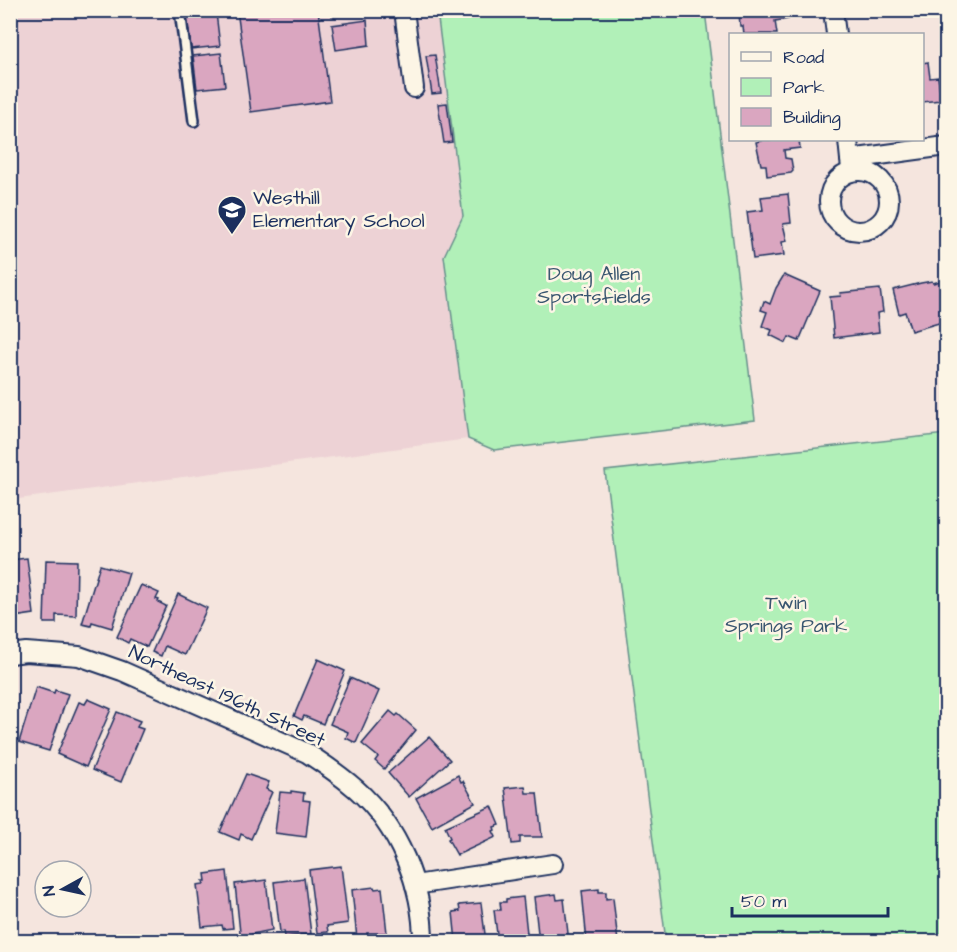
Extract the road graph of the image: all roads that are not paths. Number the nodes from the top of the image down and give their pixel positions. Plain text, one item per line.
1 (180, 10) edge
2 (404, 10) edge
3 (833, 10) edge
4 (836, 33) edge
5 (414, 88) dead end
6 (194, 121) dead end
7 (848, 141) edge
8 (946, 146) edge
9 (10, 654) edge
10 (553, 864) dead end
11 (415, 885) junction
12 (423, 942) edge

1 - 6 lane
2 - 5 street
3 - 4 street
7 - 8 street
9 - 11 street, Northeast 196th Street
10 - 11 street
11 - 12 street, Northeast 196th Street

